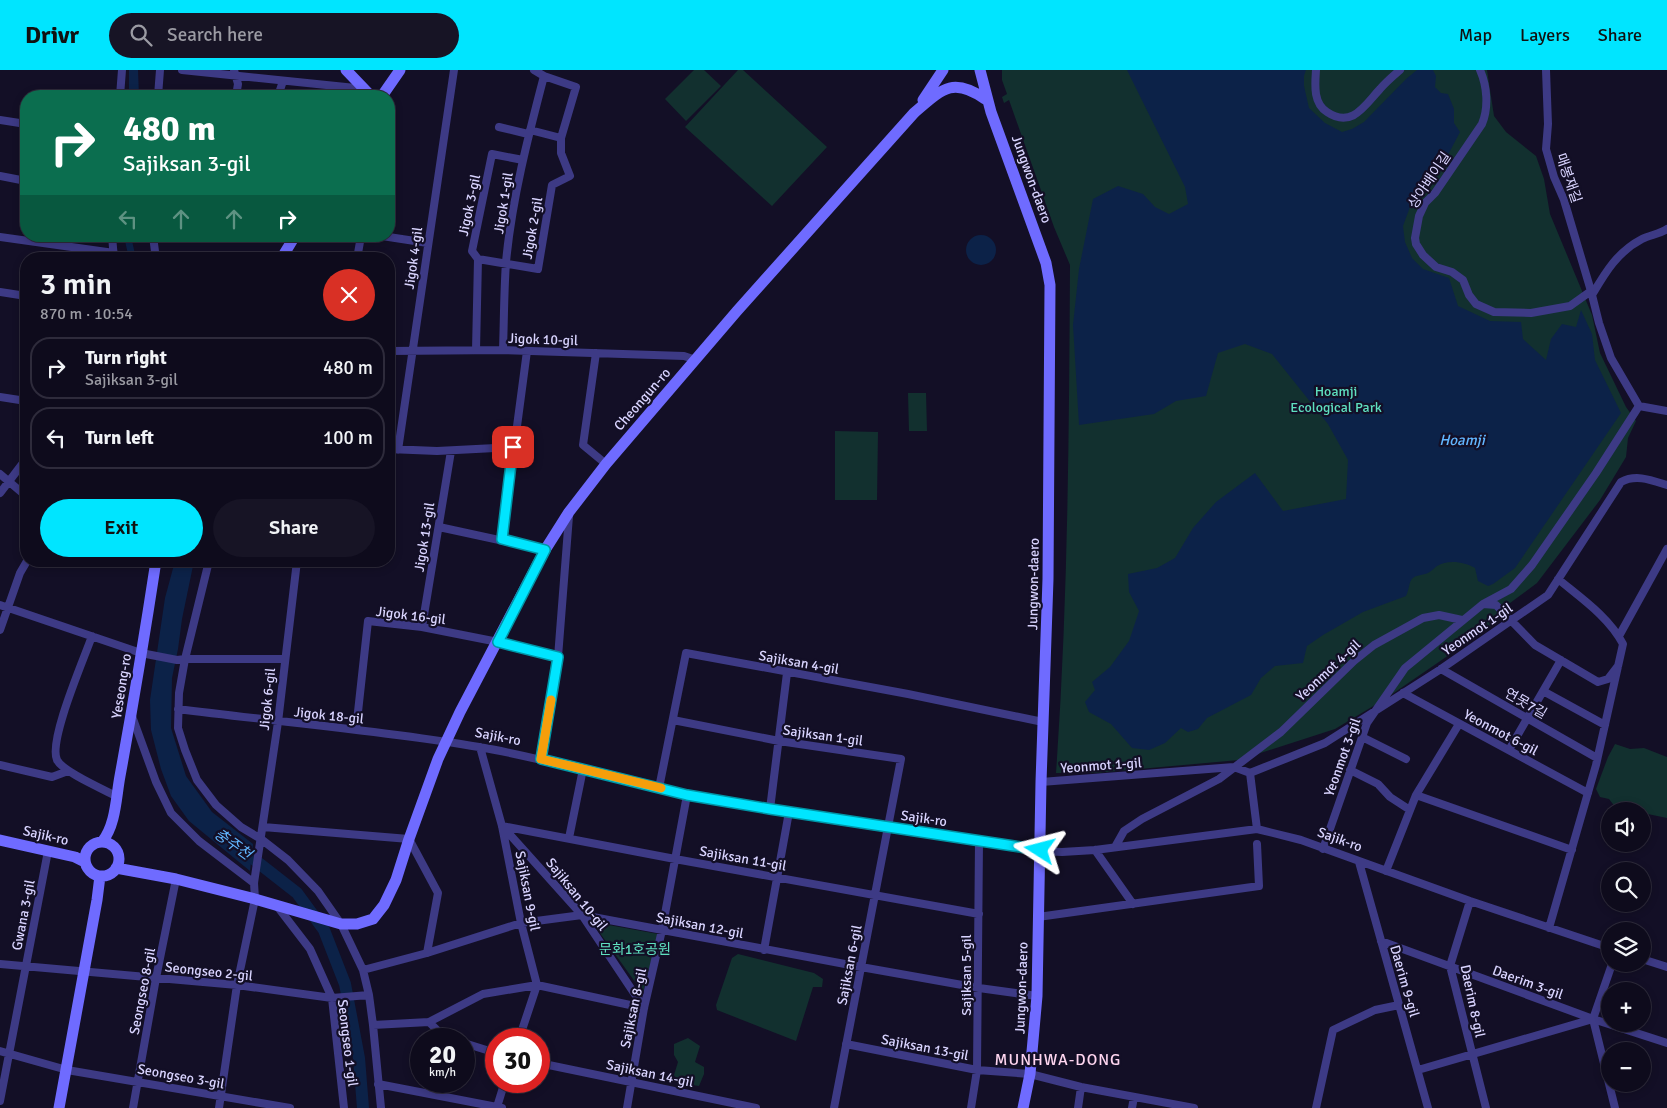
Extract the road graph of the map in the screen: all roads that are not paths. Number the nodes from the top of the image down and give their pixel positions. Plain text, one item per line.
1 (122, 70) edge
2 (160, 70) edge
3 (182, 70) edge
4 (346, 70) edge
5 (400, 70) edge
6 (454, 70) edge
7 (534, 70) edge
8 (943, 70) edge
9 (971, 70) edge
10 (980, 70) edge
11 (988, 70) edge
12 (1316, 70) edge
13 (1400, 70) edge
14 (1480, 70) edge
15 (1546, 70) edge
16 (202, 71) edge
17 (235, 73) edge
18 (544, 76) junction
19 (283, 81) junction
20 (120, 90) edge
21 (158, 90) edge
22 (237, 90) edge
23 (280, 90) edge
24 (347, 90) edge
25 (365, 90) edge
26 (386, 90) edge
27 (985, 99) junction
28 (991, 112) junction
29 (914, 113) junction
30 (0, 120) edge
31 (20, 123) edge
32 (499, 127) dead end
33 (529, 132) junction
34 (560, 138) junction
35 (523, 160) junction
36 (0, 176) edge
37 (20, 180) edge
38 (1667, 229) edge
39 (0, 237) edge
40 (395, 238) edge
41 (20, 240) edge
42 (30, 242) edge
43 (428, 243) junction
44 (90, 252) edge
45 (478, 258) junction
46 (506, 262) junction
47 (0, 292) edge
48 (1591, 293) junction
49 (20, 295) edge
50 (395, 350) edge
51 (413, 350) junction
52 (476, 350) junction
53 (503, 350) junction
54 (526, 351) junction
55 (596, 353) junction
56 (696, 360) junction
57 (0, 397) edge
58 (20, 400) edge
59 (1639, 406) junction
60 (1667, 411) edge
61 (513, 447) junction
62 (395, 450) edge
63 (398, 450) junction
64 (452, 451) junction
65 (606, 464) junction
66 (20, 467) edge
67 (0, 474) edge
68 (9, 481) junction
69 (1667, 484) edge
70 (20, 491) edge
71 (0, 492) edge
72 (569, 512) junction
73 (439, 527) junction
74 (502, 539) junction
75 (1667, 549) edge
76 (545, 550) junction
77 (24, 567) edge
78 (155, 567) edge
79 (207, 567) edge
80 (296, 567) edge
81 (1558, 579) junction
82 (1483, 604) junction
83 (4, 607) edge
84 (1462, 620) junction
85 (1511, 621) junction
86 (422, 626) junction
87 (0, 630) edge
88 (92, 636) junction
89 (1619, 636) junction
90 (498, 642) junction
91 (147, 654) junction
92 (558, 657) junction
93 (181, 660) junction
94 (284, 660) junction
95 (1561, 660) junction
96 (1618, 666) junction
97 (1441, 669) junction
98 (787, 673) junction
99 (1543, 691) junction
100 (1403, 693) junction
101 (178, 709) junction
102 (1372, 713) junction
103 (132, 715) junction
104 (1527, 718) junction
105 (673, 720) junction
106 (278, 722) junction
107 (1043, 722) junction
108 (1459, 724) junction
109 (1606, 725) junction
110 (356, 730) junction
111 (1362, 737) junction
112 (779, 741) junction
113 (446, 742) junction
114 (480, 747) junction
115 (1508, 750) junction
116 (1597, 758) junction
117 (541, 759) junction
118 (1406, 759) dead end
119 (0, 765) edge
120 (1234, 766) junction
121 (583, 769) junction
122 (1350, 770) junction
123 (68, 771) junction
124 (1250, 773) junction
125 (1041, 782) junction
126 (659, 788) junction
127 (1588, 793) junction
128 (687, 795) junction
129 (1416, 795) junction
130 (116, 796) junction
131 (770, 809) junction
132 (1410, 810) junction
133 (789, 812) junction
134 (113, 816) junction
135 (502, 826) junction
136 (263, 828) junction
137 (889, 828) junction
138 (1257, 829) junction
139 (0, 835) edge
140 (569, 838) junction
141 (261, 839) junction
142 (409, 839) junction
143 (0, 840) edge
144 (979, 841) junction
145 (102, 842) junction
146 (1257, 844) dead end
147 (114, 846) junction
148 (1115, 847) junction
149 (1323, 848) junction
150 (1040, 850) junction
151 (1095, 850) junction
152 (1572, 850) junction
153 (48, 851) junction
154 (85, 858) junction
155 (675, 859) junction
156 (1359, 862) junction
157 (116, 868) junction
158 (1386, 871) junction
159 (100, 876) junction
160 (778, 877) junction
161 (176, 879) junction
162 (254, 883) junction
163 (876, 895) junction
164 (255, 898) junction
165 (1470, 901) junction
166 (1133, 904) junction
167 (277, 906) junction
168 (979, 914) junction
169 (582, 916) junction
170 (1038, 917) junction
171 (521, 923) junction
172 (340, 924) junction
173 (1549, 928) junction
174 (662, 930) junction
175 (1381, 941) junction
176 (1601, 945) edge
177 (764, 950) junction
178 (427, 953) junction
179 (1651, 962) edge
180 (0, 964) edge
181 (26, 966) junction
182 (1450, 966) junction
183 (861, 967) junction
184 (1667, 967) edge
185 (363, 970) junction
186 (84, 971) junction
187 (1609, 972) edge
188 (156, 978) junction
189 (237, 985) junction
190 (537, 985) junction
191 (979, 988) junction
192 (369, 995) junction
193 (1037, 996) junction
194 (332, 998) junction
195 (1398, 1005) junction
196 (644, 1008) junction
197 (1593, 1019) junction
198 (429, 1022) junction
199 (373, 1025) junction
200 (435, 1028) edge
201 (523, 1028) edge
202 (1667, 1042) edge
203 (846, 1044) junction
204 (4, 1052) edge
205 (1471, 1053) junction
206 (550, 1065) edge
207 (67, 1070) junction
208 (978, 1070) junction
209 (1418, 1070) junction
210 (1030, 1074) junction
211 (138, 1082) junction
212 (631, 1082) junction
213 (378, 1084) junction
214 (1081, 1087) junction
215 (502, 1093) edge
216 (222, 1096) junction
217 (1134, 1097) junction
218 (0, 1101) edge
219 (1178, 1107) edge
220 (59, 1108) edge
221 (133, 1108) edge
222 (219, 1108) edge
223 (290, 1108) edge
224 (344, 1108) edge
225 (381, 1108) edge
226 (499, 1108) edge
227 (627, 1108) edge
228 (755, 1108) edge
229 (834, 1108) edge
230 (971, 1108) edge
231 (1023, 1108) edge
232 (1078, 1108) edge
233 (1132, 1108) edge
234 (1194, 1108) edge
235 (1316, 1108) edge
236 (1428, 1108) edge
237 (1486, 1108) edge
238 (1615, 1108) edge

1 - 20 street
2 - 21 street
3 - 16 street
4 - 25 street
5 - 26 street
6 - 43 street, Jigok 4-gil
7 - 18 street
8 - 29 street
9 - 27 street
10 - 28 street, Jungwon-daero
11 - 28 street
12 - 13 street
14 - 48 street, 상아배이길
15 - 48 street, 매봉재길
16 - 17 street
17 - 19 street
17 - 22 street
18 - 33 street, Jigok 1-gil
18 - 34 street, Jigok 2-gil
19 - 23 street
19 - 24 street
27 - 28 street
27 - 29 street
28 - 107 street, Jungwon-daero
29 - 56 street, Cheongun-ro
30 - 31 street
32 - 33 street
33 - 34 street
33 - 35 street, Jigok 1-gil
34 - 46 street, Jigok 2-gil
35 - 45 street, Jigok 3-gil
35 - 46 street, Jigok 1-gil
36 - 37 street
38 - 48 street
39 - 41 street
40 - 43 street
42 - 44 street
43 - 51 street, Jigok 4-gil
45 - 46 street
45 - 52 street, Jigok 3-gil
46 - 53 street, Jigok 1-gil
47 - 49 street
48 - 59 street
50 - 51 street, Jigok 10-gil
51 - 52 street, Jigok 10-gil
51 - 63 street, Jigok 4-gil
52 - 53 street, Jigok 10-gil
53 - 54 street, Jigok 10-gil
54 - 55 street, Jigok 10-gil
54 - 61 street
55 - 56 street, Jigok 10-gil
55 - 65 street
56 - 65 street, Cheongun-ro
57 - 58 street
59 - 60 street
59 - 82 street
61 - 64 street
61 - 74 street
62 - 63 street
63 - 64 street
64 - 73 street, Jigok 13-gil
65 - 72 street, Cheongun-ro
66 - 68 street
67 - 68 street
68 - 70 street
68 - 71 street
69 - 81 street, Yeonmot 1-gil
72 - 76 street, Cheongun-ro
72 - 92 street
73 - 74 street
73 - 86 street, Jigok 13-gil
74 - 76 street
75 - 89 street
76 - 90 street, Cheongun-ro
77 - 83 street
78 - 91 street, Yeseong-ro
79 - 93 street
80 - 94 street, Jigok 6-gil
81 - 85 street, Yeonmot 1-gil
81 - 89 street
82 - 84 street
82 - 85 street
83 - 87 street
83 - 88 street
84 - 102 street, Yeonmot 3-gil
84 - 120 street, Yeonmot 4-gil
85 - 95 street
85 - 97 street, Yeonmot 1-gil
86 - 90 street, Jigok 16-gil
86 - 110 street, Jigok 16-gil
88 - 91 street
88 - 123 street
89 - 96 street
90 - 92 street, Jigok 16-gil
90 - 113 street, Cheongun-ro
91 - 93 street
91 - 103 street, Yeseong-ro
92 - 117 street
93 - 94 street
93 - 101 street
94 - 106 street, Jigok 6-gil
95 - 96 street
95 - 99 street
96 - 109 street
97 - 100 street, Yeonmot 1-gil
97 - 104 street, 연못7길
98 - 105 street, Sajiksan 4-gil
98 - 107 street, Sajiksan 4-gil
98 - 112 street
99 - 104 street
99 - 109 street
100 - 102 street, Yeonmot 1-gil
100 - 108 street, Yeonmot 6-gil
101 - 106 street, Jigok 18-gil
101 - 141 street
102 - 111 street, Yeonmot 3-gil
102 - 124 street, Yeonmot 1-gil
103 - 130 street, Yeseong-ro
103 - 162 street
104 - 115 street
104 - 116 street, 연못7길
105 - 112 street, Sajiksan 1-gil
105 - 126 street, Sajiksan 4-gil
106 - 110 street, Jigok 18-gil
106 - 136 street, Jigok 6-gil
107 - 125 street, Jungwon-daero
108 - 115 street, Yeonmot 6-gil
108 - 129 street
109 - 116 street
110 - 113 street, Jigok 18-gil
111 - 118 street
111 - 122 street, Yeonmot 3-gil
112 - 131 street
112 - 137 street, Sajiksan 1-gil
113 - 114 street, Sajik-ro
113 - 142 street
114 - 117 street, Sajik-ro
114 - 135 street, Sajiksan 9-gil
115 - 127 street, Yeonmot 6-gil
116 - 127 street
117 - 121 street, Sajik-ro
119 - 123 street
120 - 124 street, Yeonmot 1-gil
120 - 125 street, Yeonmot 1-gil
120 - 148 street, Yeonmot 4-gil
121 - 126 street, Sajik-ro
121 - 140 street
122 - 132 street
122 - 149 street, Yeonmot 3-gil
123 - 130 street
124 - 138 street
125 - 150 street, Jungwon-daero
126 - 128 street, Sajik-ro
127 - 152 street
128 - 131 street, Sajik-ro
128 - 155 street, Sajiksan 8-gil
129 - 132 street
129 - 152 street
130 - 134 street, Yeseong-ro
131 - 133 street, Sajik-ro
132 - 158 street
133 - 137 street, Sajik-ro
133 - 160 street
134 - 145 street
134 - 147 street
135 - 140 street, Sajiksan 11-gil
135 - 169 street, Sajiksan 10-gil
135 - 171 street, Sajiksan 9-gil
136 - 141 street, Jigok 6-gil
136 - 142 street
137 - 144 street, Sajik-ro
137 - 163 street, Sajiksan 6-gil
138 - 148 street, Sajik-ro
138 - 149 street, Sajik-ro
139 - 154 street, Sajik-ro
140 - 155 street, Sajiksan 11-gil
141 - 162 street, Jigok 6-gil
141 - 172 street
142 - 172 street
142 - 178 street
143 - 153 street, Sajik-ro
144 - 150 street, Sajik-ro
144 - 168 street, Sajiksan 5-gil
145 - 147 street
145 - 154 street
146 - 166 street
147 - 157 street
148 - 151 street, Sajik-ro
149 - 156 street, Sajik-ro
150 - 151 street, Sajik-ro
150 - 170 street, Jungwon-daero
151 - 166 street
152 - 173 street
153 - 154 street, Sajik-ro
153 - 181 street, Gwana 3-gil
154 - 159 street
155 - 160 street, Sajiksan 11-gil
155 - 174 street, Sajiksan 8-gil
156 - 158 street, Sajik-ro
156 - 175 street, Daerim 9-gil
157 - 159 street
157 - 161 street
158 - 165 street, Sajik-ro
159 - 186 street
160 - 163 street, Sajiksan 11-gil
160 - 177 street
161 - 164 street
161 - 188 street, Seongseo 8-gil
162 - 164 street, Jigok 6-gil
163 - 168 street, Sajiksan 11-gil
163 - 183 street, Sajiksan 6-gil
164 - 167 street
164 - 189 street, Jigok 6-gil
165 - 173 street, Sajik-ro
165 - 182 street, Daerim 8-gil
166 - 170 street
167 - 172 street
167 - 194 street, Seongseo 1-gil
168 - 191 street, Sajiksan 5-gil
169 - 171 street, Sajiksan 12-gil
169 - 174 street, Sajiksan 12-gil
169 - 196 street, Sajiksan 10-gil
170 - 193 street, Jungwon-daero
171 - 178 street, Sajiksan 12-gil
171 - 190 street, Sajiksan 9-gil
172 - 185 street
173 - 176 street, Sajik-ro
174 - 177 street, Sajiksan 12-gil
174 - 196 street, Sajiksan 8-gil
175 - 182 street, Daerim 3-gil
175 - 195 street, Daerim 9-gil
177 - 183 street, Sajiksan 12-gil
178 - 185 street, Sajiksan 12-gil
179 - 184 street
180 - 181 street, Seongseo 2-gil
181 - 186 street, Seongseo 2-gil
181 - 204 street, Gwana 3-gil
182 - 197 street, Daerim 3-gil
182 - 205 street, Daerim 8-gil
183 - 191 street, Sajiksan 12-gil
183 - 203 street, Sajiksan 6-gil
185 - 192 street
186 - 188 street, Seongseo 2-gil
186 - 207 street
187 - 197 street
188 - 189 street, Seongseo 2-gil
188 - 211 street, Seongseo 8-gil
189 - 194 street, Seongseo 2-gil
189 - 216 street, Jigok 6-gil
190 - 196 street
190 - 198 street
190 - 201 street
191 - 193 street, Sajiksan 12-gil
191 - 208 street, Sajiksan 5-gil
192 - 194 street, Seongseo 2-gil
192 - 199 street
193 - 210 street, Jungwon-daero
194 - 224 street, Seongseo 1-gil
195 - 209 street, Daerim 9-gil
195 - 235 street
196 - 212 street, Sajiksan 8-gil
197 - 202 street, Daerim 3-gil
197 - 205 street
197 - 238 street
198 - 199 street
198 - 200 street
199 - 213 street
203 - 208 street, Sajiksan 13-gil
203 - 229 street, Sajiksan 6-gil
204 - 207 street, Seongseo 3-gil
204 - 218 street, Gwana 3-gil
205 - 209 street
205 - 237 street, Daerim 8-gil
206 - 212 street, Sajiksan 14-gil
207 - 211 street, Seongseo 3-gil
207 - 220 street
208 - 210 street, Sajiksan 13-gil
208 - 230 street, Sajiksan 5-gil
209 - 236 street, Daerim 9-gil
210 - 214 street, Sajiksan 13-gil
210 - 231 street, Jungwon-daero
211 - 216 street, Seongseo 3-gil
211 - 221 street, Seongseo 8-gil
212 - 227 street, Sajiksan 8-gil
212 - 228 street, Sajiksan 14-gil
213 - 225 street
213 - 226 street
214 - 217 street, Sajiksan 13-gil
214 - 232 street
215 - 226 street
216 - 222 street, Jigok 6-gil
216 - 223 street, Seongseo 3-gil
217 - 219 street, Sajiksan 13-gil
217 - 233 street
219 - 234 street, Sajiksan 13-gil

